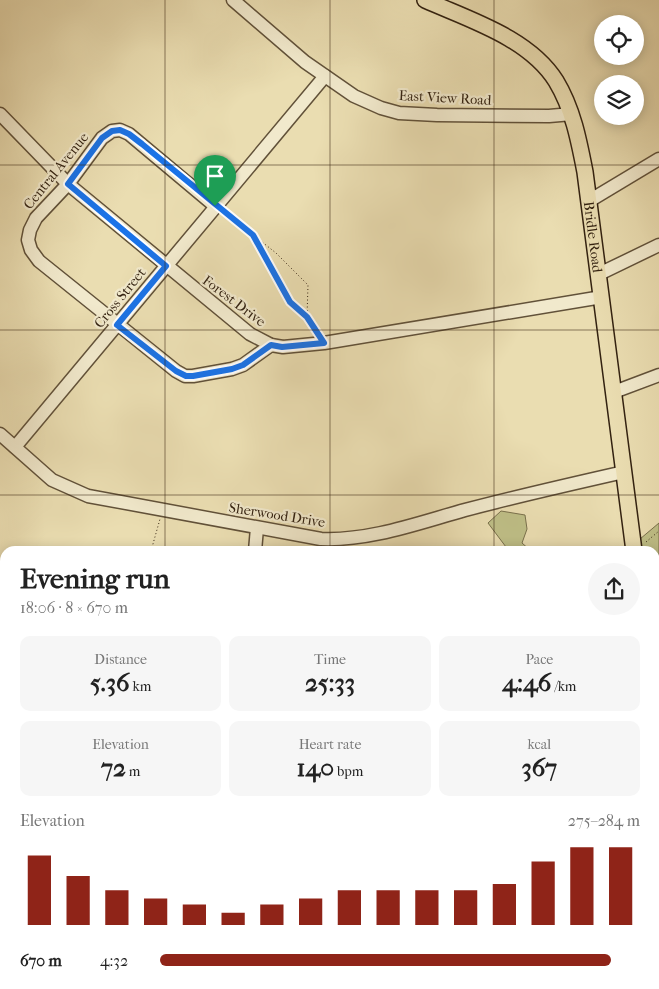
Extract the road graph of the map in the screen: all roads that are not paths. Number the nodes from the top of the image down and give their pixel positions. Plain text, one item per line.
1 (232, 0) edge
2 (426, 0) edge
3 (325, 76) junction
4 (0, 114) edge
5 (572, 114) junction
6 (659, 159) edge
7 (68, 184) junction
8 (589, 201) junction
9 (215, 206) junction
10 (659, 245) edge
11 (166, 266) junction
12 (599, 274) junction
13 (602, 298) junction
14 (117, 325) junction
15 (271, 345) junction
16 (659, 375) edge
17 (614, 392) junction
18 (0, 434) edge
19 (15, 447) junction
20 (624, 472) junction
21 (256, 528) junction
22 (255, 546) edge
23 (633, 546) edge

1 - 3 street, East View Road
2 - 5 main road, Bridle Road
3 - 5 street, East View Road
3 - 9 street, Cross Street
4 - 7 street, Forest Drive
5 - 8 main road, Bridle Road
6 - 8 street
7 - 9 street, Central Avenue
7 - 11 street, Forest Drive
7 - 14 street, Central Avenue
8 - 12 main road, Bridle Road
9 - 11 street, Cross Street
10 - 12 street
11 - 14 street, Cross Street
11 - 15 street, Forest Drive
12 - 13 main road, Bridle Road
13 - 15 street, Forest Drive
13 - 17 main road, Bridle Road
14 - 15 street, Central Avenue
14 - 19 street, Cross Street
16 - 17 street
17 - 20 main road, Bridle Road
18 - 19 street, Sherwood Drive
19 - 21 street, Sherwood Drive
20 - 21 street, Sherwood Drive
20 - 23 main road, Bridle Road
21 - 22 street

